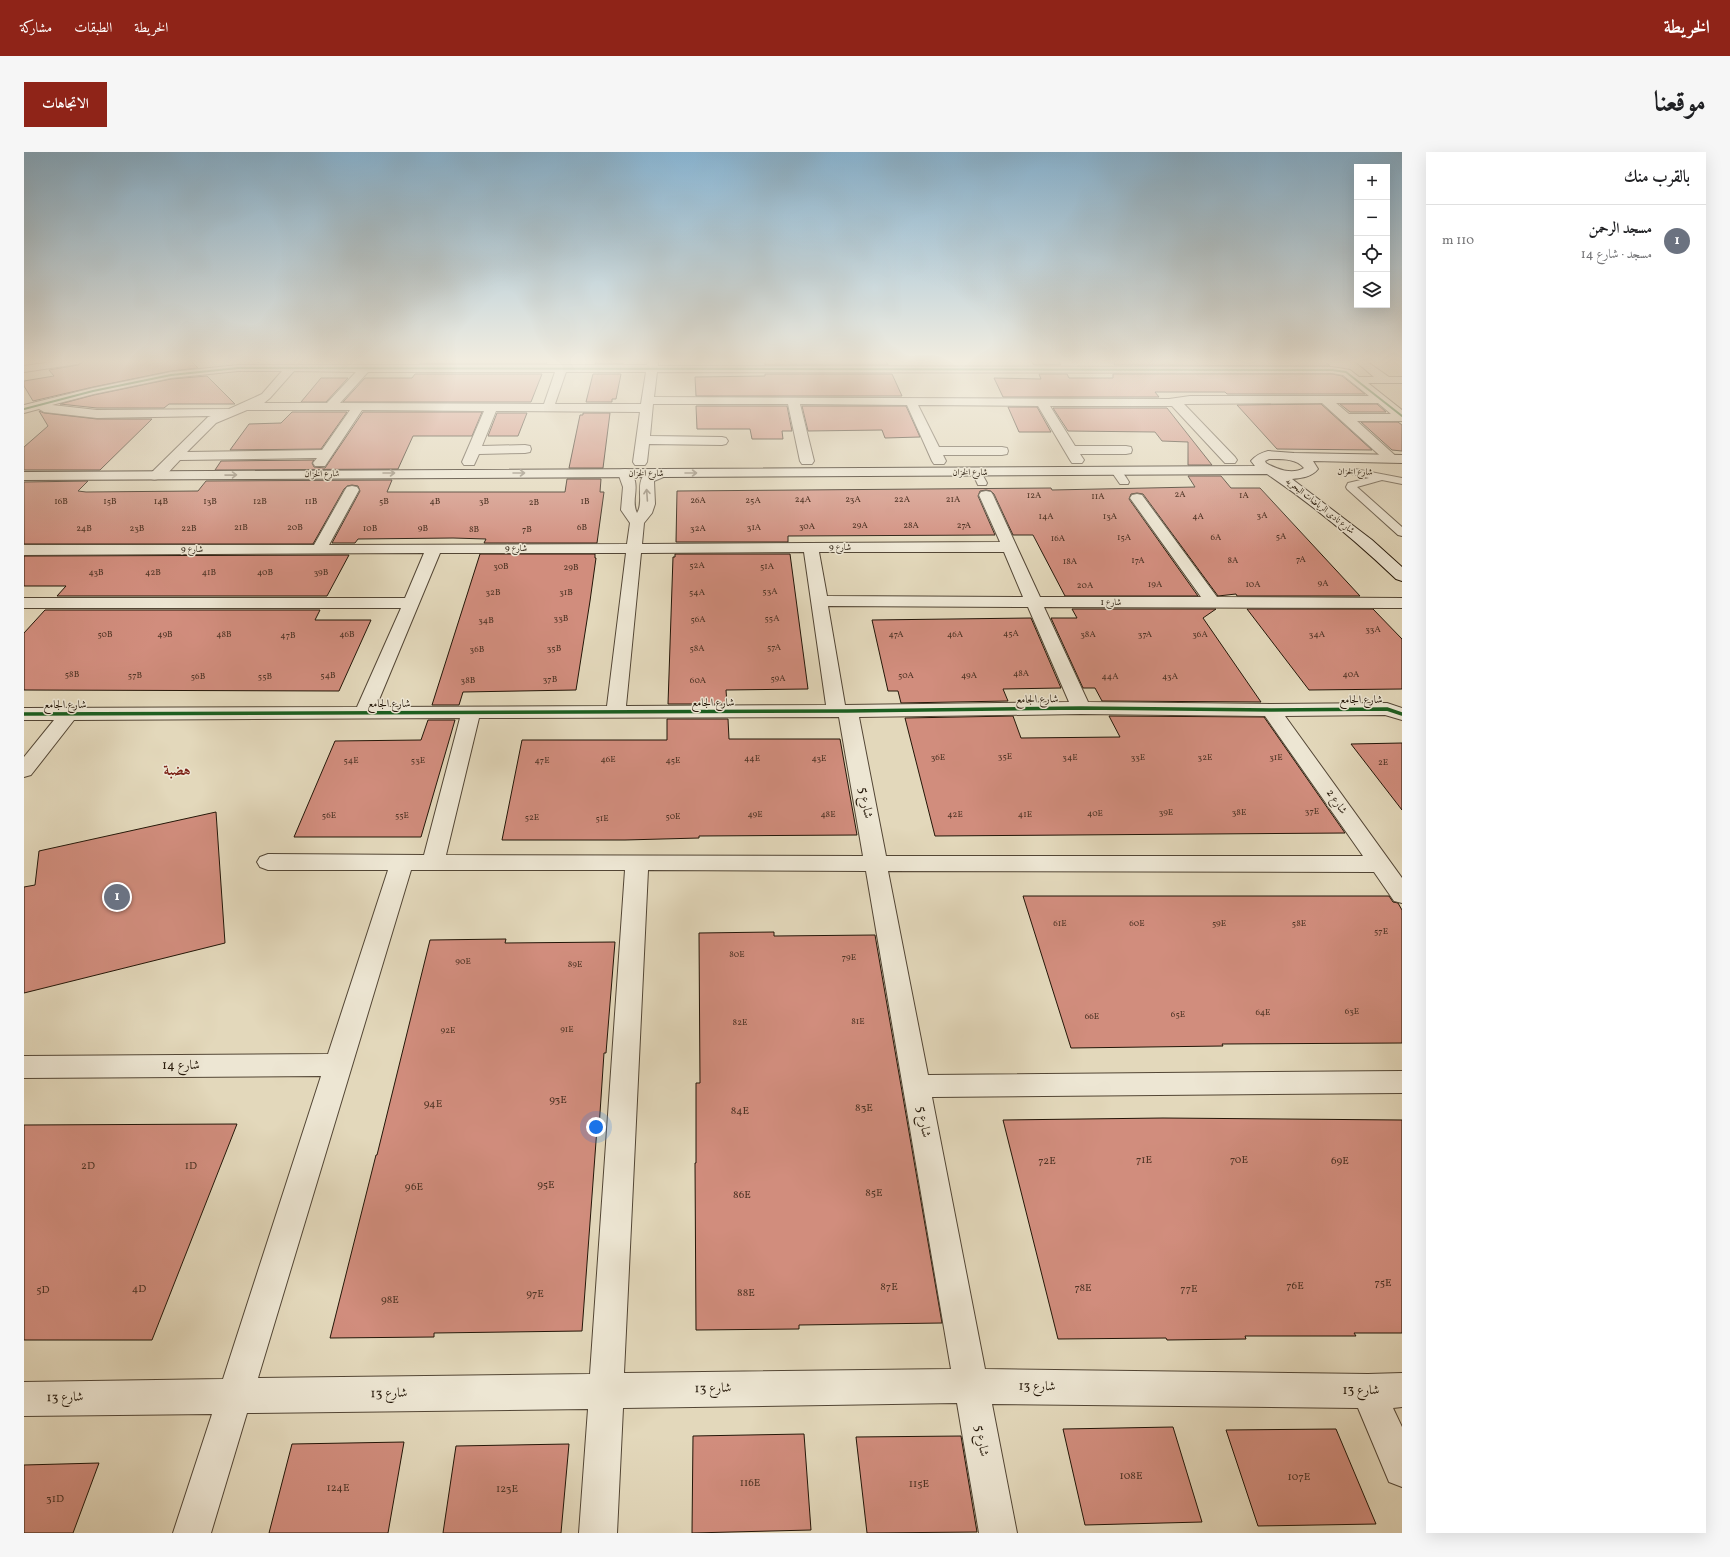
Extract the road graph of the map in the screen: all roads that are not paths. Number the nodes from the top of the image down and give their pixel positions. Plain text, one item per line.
1 (206, 425) edge
2 (345, 425) edge
3 (485, 425) edge
4 (645, 425) edge
5 (799, 425) edge
6 (922, 425) edge
7 (1056, 425) edge
8 (1197, 425) edge
9 (1355, 425) edge
10 (643, 440) junction
11 (722, 441) dead end
12 (525, 449) dead end
13 (474, 450) junction
14 (1002, 450) dead end
15 (1126, 450) dead end
16 (1074, 455) junction
17 (175, 456) junction
18 (936, 456) junction
19 (1290, 457) junction
20 (322, 459) junction
21 (1259, 459) junction
22 (1397, 459) edge
23 (1230, 460) junction
24 (807, 461) junction
25 (469, 462) junction
26 (640, 462) junction
27 (24, 469) edge
28 (1270, 470) junction
29 (160, 471) junction
30 (1116, 471) junction
31 (1308, 472) junction
32 (1324, 472) dead end
33 (1340, 472) dead end
34 (1355, 472) junction
35 (361, 473) junction
36 (625, 473) junction
37 (661, 473) junction
38 (1402, 473) edge
39 (24, 476) edge
40 (1382, 477) junction
41 (1402, 481) edge
42 (1124, 482) dead end
43 (982, 483) junction
44 (1137, 498) dead end
45 (637, 522) junction
46 (1400, 528) edge
47 (1367, 544) junction
48 (1009, 547) junction
49 (434, 548) junction
50 (634, 548) junction
51 (811, 548) junction
52 (320, 549) junction
53 (24, 550) edge
54 (1402, 576) edge
55 (819, 601) junction
56 (411, 602) junction
57 (1033, 602) junction
58 (24, 603) edge
59 (1214, 603) junction
60 (1402, 604) edge
61 (1081, 708) junction
62 (1397, 708) edge
63 (1271, 710) junction
64 (842, 711) junction
65 (616, 712) junction
66 (364, 713) junction
67 (471, 713) junction
68 (24, 714) edge
69 (68, 714) junction
70 (24, 771) edge
71 (268, 862) dead end
72 (402, 862) junction
73 (433, 862) junction
74 (637, 862) junction
75 (876, 863) junction
76 (1380, 864) junction
77 (1402, 895) edge
78 (338, 1065) junction
79 (24, 1066) edge
80 (1402, 1082) edge
81 (917, 1086) junction
82 (971, 1386) junction
83 (1402, 1390) edge
84 (607, 1391) junction
85 (1368, 1391) junction
86 (235, 1396) junction
87 (24, 1399) edge
88 (1402, 1469) edge
89 (192, 1533) edge
90 (598, 1533) edge
91 (998, 1533) edge

1 - 17 street
2 - 20 street
3 - 13 street
4 - 10 street
5 - 24 street
6 - 18 street
7 - 16 street
8 - 23 street
9 - 22 street
10 - 11 street
10 - 26 street
12 - 13 street
13 - 25 street
14 - 18 street
15 - 16 street
16 - 18 street, شارع الخزان
16 - 23 street, شارع الخزان
17 - 20 street
17 - 29 street
18 - 24 street, شارع الخزان
19 - 21 street, شارع الخزان
19 - 22 street, شارع الخزان
19 - 31 street, شارع نادى الرياضات البحريه
20 - 25 street, شارع الخزان
20 - 29 street, شارع الخزان
21 - 23 street, شارع الخزان
21 - 28 street, شارع نادى الرياضات البحريه
24 - 26 street, شارع الخزان
25 - 26 street, شارع الخزان
27 - 29 street, شارع الخزان
28 - 30 street, شارع الخزان
28 - 31 street, شارع الخزان
28 - 47 street, شارع نادى الرياضات البحريه
29 -> 35 street, شارع الخزان
29 - 39 street, شارع الخزان
30 - 42 lane
30 - 43 street, شارع الخزان
31 - 32 street, شارع الخزان
31 - 47 street, شارع نادى الرياضات البحريه
33 - 34 street, شارع الخزان
34 - 38 street, شارع الخزان
34 - 40 lane
35 -> 36 street, شارع الخزان
35 - 52 street
36 - 37 street, شارع الخزان
36 - 45 street
37 -> 43 street, شارع الخزان
45 -> 37 street
40 - 41 lane
40 - 46 lane
43 - 48 street
44 - 59 street
45 - 50 street
47 - 54 street, شارع نادى الرياضات البحريه
48 - 51 street, شارع 9
48 - 57 street
49 - 50 street, شارع 9
49 - 52 street, شارع 9
49 - 56 street
50 - 51 street, شارع 9
50 - 65 street
51 - 55 street, شارع 5
52 - 53 street, شارع 9
55 - 57 street, شارع 1
55 - 64 street, شارع 5
56 - 58 street
56 - 66 street
57 - 59 street, شارع 1
57 - 61 street
59 - 60 street, شارع 1
61 - 63 street, شارع الجامع
61 - 64 street, شارع الجامع
62 - 63 street, شارع الجامع
63 - 76 street, شارع 2
64 - 65 street, شارع الجامع
64 - 75 street, شارع 5
65 - 67 street, شارع الجامع
66 - 67 street, شارع الجامع
66 - 69 street, شارع الجامع
67 - 73 street
68 - 69 street, شارع الجامع
69 - 70 street
71 - 72 street
72 - 73 street
72 - 78 street
73 - 74 street
74 - 75 street
74 - 84 street
75 - 76 street
75 - 81 street, شارع 5
76 - 77 street, شارع 2
78 - 79 street, شارع 14
78 - 86 street
80 - 81 street
81 - 82 street, شارع 5
82 - 84 street, شارع 13
82 - 85 street, شارع 13
82 - 91 street, شارع 5
83 - 85 street, شارع 13
84 - 86 street, شارع 13
84 - 90 street
85 - 88 street
86 - 87 street, شارع 13
86 - 89 street

